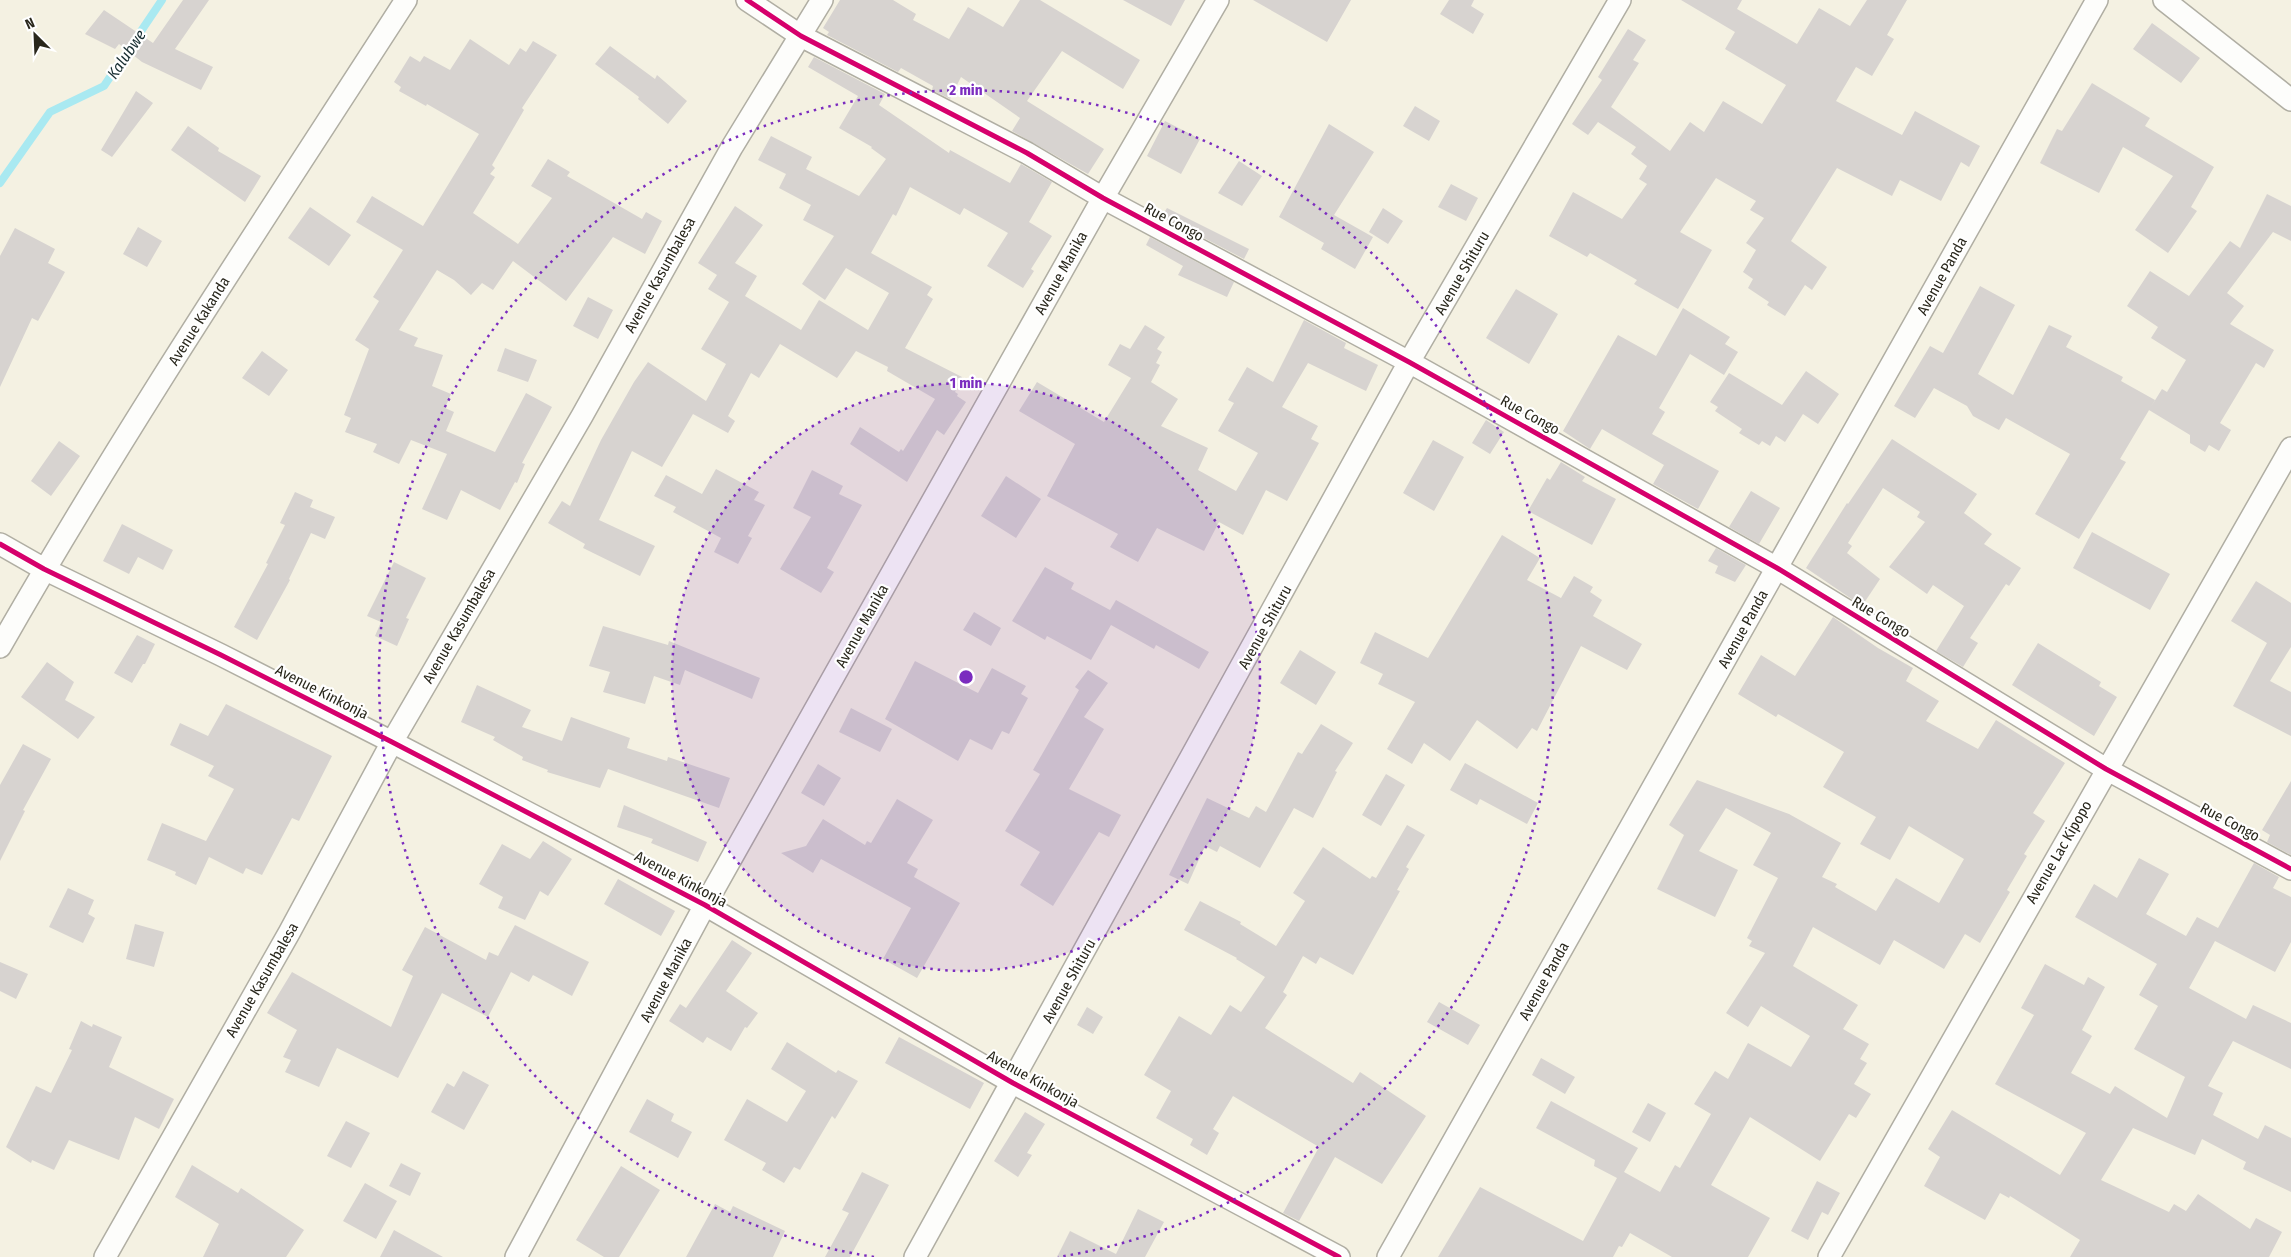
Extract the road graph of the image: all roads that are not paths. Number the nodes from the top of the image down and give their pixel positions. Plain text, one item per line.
1 (406, 0) edge
2 (747, 0) edge
3 (822, 0) edge
4 (1218, 0) edge
5 (1620, 0) edge
6 (2098, 0) edge
7 (2164, 0) edge
8 (801, 36) junction
9 (2291, 100) edge
10 (1103, 198) junction
11 (1410, 362) junction
12 (2291, 448) edge
13 (0, 544) edge
14 (1777, 568) junction
15 (44, 569) junction
16 (0, 647) edge
17 (392, 742) junction
18 (2106, 769) junction
19 (2291, 869) edge
20 (705, 905) junction
21 (1013, 1083) junction
22 (105, 1257) edge
23 (516, 1257) edge
24 (915, 1257) edge
25 (1339, 1257) edge
26 (1388, 1257) edge
27 (1829, 1257) edge

1 - 15 street, Avenue Kakanda
2 - 8 street, Rue Congo
3 - 8 street, Avenue Kasumbalesa
4 - 10 street, Avenue Manika
5 - 11 street, Avenue Shituru
6 - 14 street, Avenue Panda
7 - 9 street
8 - 10 street, Rue Congo
8 - 17 street, Avenue Kasumbalesa
10 - 11 street, Rue Congo
10 - 20 street, Avenue Manika
11 - 14 street, Rue Congo
11 - 21 street, Avenue Shituru
12 - 18 street, Avenue Lac Kipopo
13 - 15 street, Avenue Kinkonja
14 - 18 street, Rue Congo
14 - 26 street, Avenue Panda
15 - 16 street, Avenue Kakanda
15 - 17 street, Avenue Kinkonja
17 - 20 street, Avenue Kinkonja
17 - 22 street, Avenue Kasumbalesa
18 - 19 street, Rue Congo
18 - 27 street, Avenue Lac Kipopo
20 - 21 street, Avenue Kinkonja
20 - 23 street, Avenue Manika
21 - 24 street, Avenue Shituru
21 - 25 street, Avenue Kinkonja

